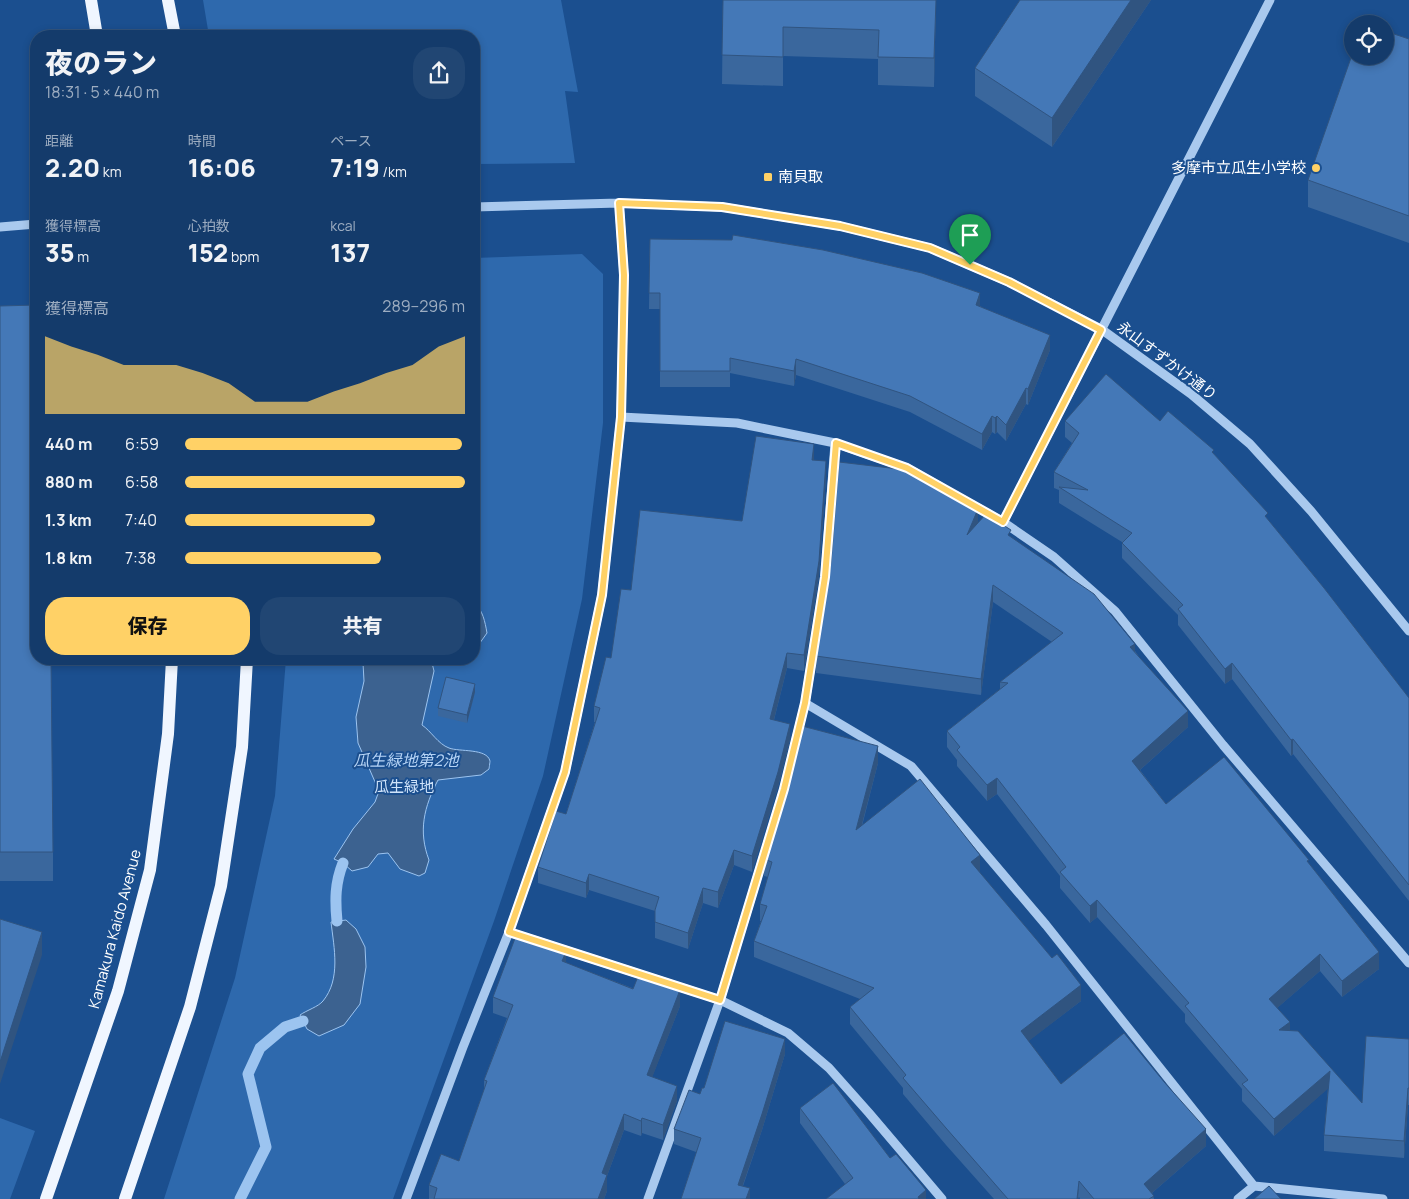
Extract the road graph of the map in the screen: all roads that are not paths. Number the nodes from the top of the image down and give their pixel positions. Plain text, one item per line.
1 (91, 0) edge
2 (168, 0) edge
3 (1270, 0) edge
4 (96, 30) edge
5 (174, 30) edge
6 (619, 203) junction
7 (480, 206) edge
8 (30, 224) edge
9 (0, 227) edge
10 (1101, 330) junction
11 (621, 417) junction
12 (836, 443) junction
13 (1003, 522) junction
14 (1409, 631) edge
15 (172, 665) edge
16 (247, 665) edge
17 (805, 703) junction
18 (509, 932) junction
19 (1409, 963) edge
20 (720, 1000) junction
21 (1254, 1186) junction
22 (46, 1199) edge
23 (125, 1199) edge
24 (406, 1199) edge
25 (648, 1199) edge
26 (942, 1199) edge
27 (1238, 1199) edge
28 (1383, 1199) edge

1 - 4 main road
2 - 5 main road
3 - 10 street
6 - 7 street, 永山すずかけ通り
6 - 10 street, 永山すずかけ通り
6 - 11 street
8 - 9 street
10 - 13 street
10 - 14 street, 永山すずかけ通り
11 - 12 street
11 - 18 street
12 - 13 street
12 - 17 street
13 - 19 street
15 - 22 main road, Kamakura Kaido Avenue
16 - 23 main road
17 - 20 street
17 - 21 street
18 - 20 street
18 - 24 street
20 - 25 street
20 - 26 street
21 - 27 street
21 - 28 street

